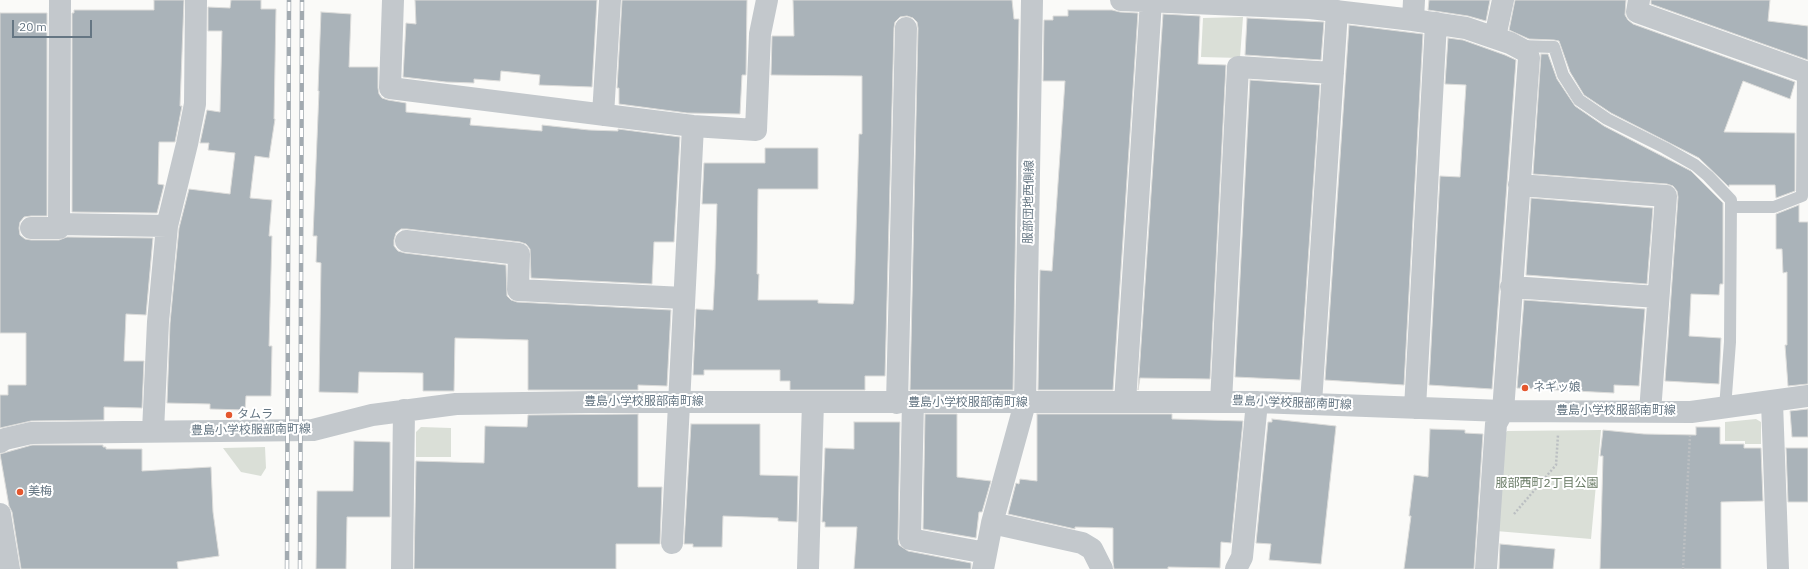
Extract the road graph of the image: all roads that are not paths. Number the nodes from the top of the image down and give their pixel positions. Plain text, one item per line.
1 (60, 0) edge
2 (196, 0) edge
3 (393, 0) edge
4 (610, 0) edge
5 (767, 0) edge
6 (1032, 0) edge
7 (1121, 0) edge
8 (1503, 0) edge
9 (1639, 0) edge
10 (1151, 1) junction
11 (1193, 1) edge
12 (1310, 4) edge
13 (1414, 10) edge
14 (1337, 11) junction
15 (1436, 23) junction
16 (906, 28) dead end
17 (1494, 37) junction
18 (1518, 46) junction
19 (1806, 72) edge
20 (1333, 73) junction
21 (603, 115) junction
22 (692, 126) junction
23 (1519, 185) junction
24 (1732, 207) junction
25 (59, 224) junction
26 (167, 226) junction
27 (31, 228) dead end
28 (406, 241) dead end
29 (1511, 287) junction
30 (1658, 297) junction
31 (684, 298) junction
32 (1808, 396) edge
33 (679, 402) junction
34 (813, 402) junction
35 (905, 402) junction
36 (1126, 402) junction
37 (1221, 402) junction
38 (1256, 402) junction
39 (1772, 402) junction
40 (1025, 403) junction
41 (1310, 403) junction
42 (1415, 408) junction
43 (1724, 408) junction
44 (404, 410) junction
45 (1503, 410) junction
46 (1650, 412) junction
47 (153, 431) junction
48 (0, 442) edge
49 (0, 514) edge
50 (992, 523) junction
51 (672, 543) dead end
52 (984, 561) edge
53 (9, 569) edge
54 (402, 569) edge
55 (808, 569) edge
56 (1102, 569) edge
57 (1236, 569) edge
58 (1486, 569) edge
59 (1778, 569) edge

1 - 25 street
2 - 26 street
3 - 21 street
4 - 21 street
5 - 22 street
6 - 40 street, 服部団地西側線
7 - 10 street
8 - 17 street
9 - 19 street
10 - 11 street
10 - 36 street
11 - 12 street
12 - 14 street
13 - 14 street
13 - 15 street
14 - 20 street
15 - 17 street
15 - 42 street
16 - 35 street
17 - 18 street
18 - 23 street
18 - 24 lane
19 - 24 lane
20 - 37 street
20 - 41 street
21 - 22 street
22 - 31 street
23 - 29 street
23 - 30 street
24 - 43 lane
25 - 26 street
25 - 27 street
26 - 47 street
28 - 31 street
29 - 30 street
29 - 45 street
30 - 46 street
31 - 33 street
32 - 39 street, 豊島小学校服部南町線
33 - 34 street, 豊島小学校服部南町線
33 - 44 street, 豊島小学校服部南町線
33 - 51 street
34 - 35 street, 豊島小学校服部南町線
34 - 55 street
35 - 40 street, 豊島小学校服部南町線
35 - 52 street
36 - 37 street, 豊島小学校服部南町線
36 - 40 street, 豊島小学校服部南町線
37 - 38 street, 豊島小学校服部南町線
38 - 41 street, 豊島小学校服部南町線
38 - 57 street
39 - 43 street, 豊島小学校服部南町線
39 - 59 street
40 - 50 street, 服部団地西側線
41 - 42 street, 豊島小学校服部南町線
42 - 45 street, 豊島小学校服部南町線
43 - 46 street, 豊島小学校服部南町線
44 - 47 street, 豊島小学校服部南町線
44 - 54 street
45 - 46 street, 豊島小学校服部南町線
45 - 58 street
47 - 48 street, 豊島小学校服部南町線
49 - 53 street
50 - 52 street, 服部団地西側線
50 - 56 street

